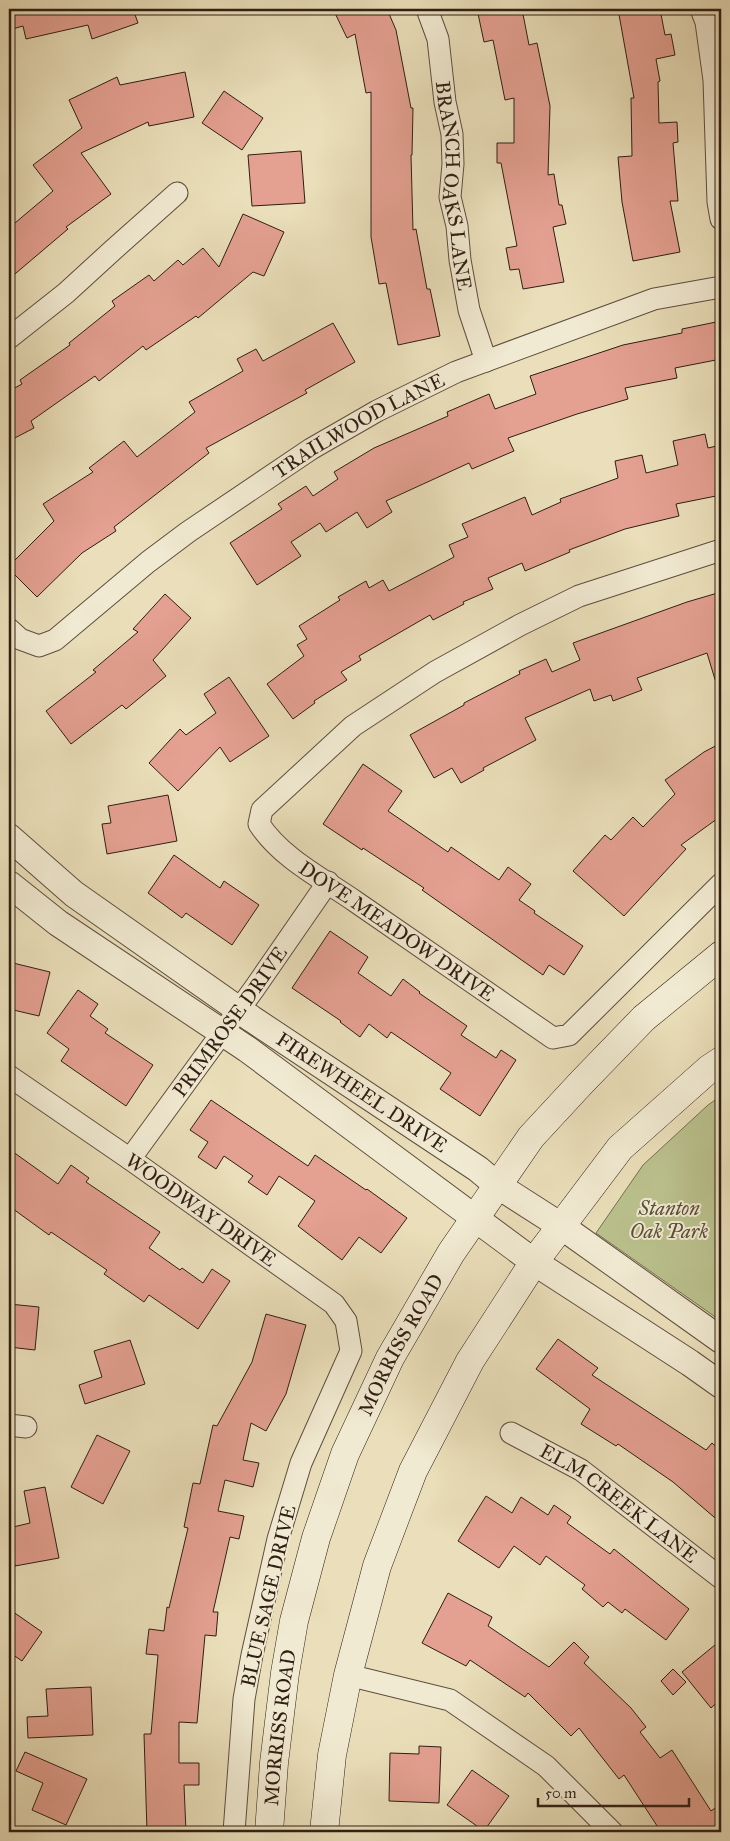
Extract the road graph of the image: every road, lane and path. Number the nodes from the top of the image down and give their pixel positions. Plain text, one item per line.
1 (427, 9) edge
2 (701, 9) edge
3 (178, 193) dead end
4 (721, 219) edge
5 (721, 287) edge
6 (9, 338) edge
7 (486, 361) junction
8 (721, 550) edge
9 (9, 629) edge
10 (9, 837) edge
11 (328, 882) junction
12 (9, 884) edge
13 (721, 884) edge
14 (721, 954) edge
15 (239, 1010) junction
16 (222, 1032) junction
17 (721, 1061) edge
18 (9, 1076) edge
19 (130, 1159) junction
20 (497, 1185) junction
21 (475, 1219) junction
22 (561, 1226) junction
23 (534, 1262) junction
24 (721, 1340) edge
25 (342, 1368) joint
26 (721, 1385) edge
27 (511, 1433) dead end
28 (721, 1578) edge
29 (348, 1675) junction
30 (234, 1832) edge
31 (269, 1832) edge
32 (324, 1832) edge
33 (612, 1832) edge

1 - 7 street, BRANCH OAKS LANE
2 - 4 street
3 - 6 street
5 - 7 street, TRAILWOOD LANE
7 - 9 street, TRAILWOOD LANE
8 - 11 street, DOVE MEADOW DRIVE
10 - 15 street, FIREWHEEL DRIVE
11 - 13 street, DOVE MEADOW DRIVE
11 - 15 street, PRIMROSE DRIVE
12 - 16 street, FIREWHEEL DRIVE
14 - 20 main road, MORRISS ROAD
15 - 16 street, PRIMROSE DRIVE
15 - 20 street, FIREWHEEL DRIVE
16 - 19 street, PRIMROSE DRIVE
16 - 21 street, FIREWHEEL DRIVE
17 - 22 main road
18 - 19 street, WOODWAY DRIVE
19 - 25 street, WOODWAY DRIVE
20 - 21 main road, MORRISS ROAD
20 - 22 street, FIREWHEEL DRIVE
21 - 23 street, FIREWHEEL DRIVE
21 - 31 main road, MORRISS ROAD
22 - 23 main road
22 - 24 street, FIREWHEEL DRIVE
23 - 26 street, FIREWHEEL DRIVE
23 - 29 main road
25 - 30 street, BLUE SAGE DRIVE
27 - 28 street, ELM CREEK LANE
29 - 32 main road
29 - 33 street

